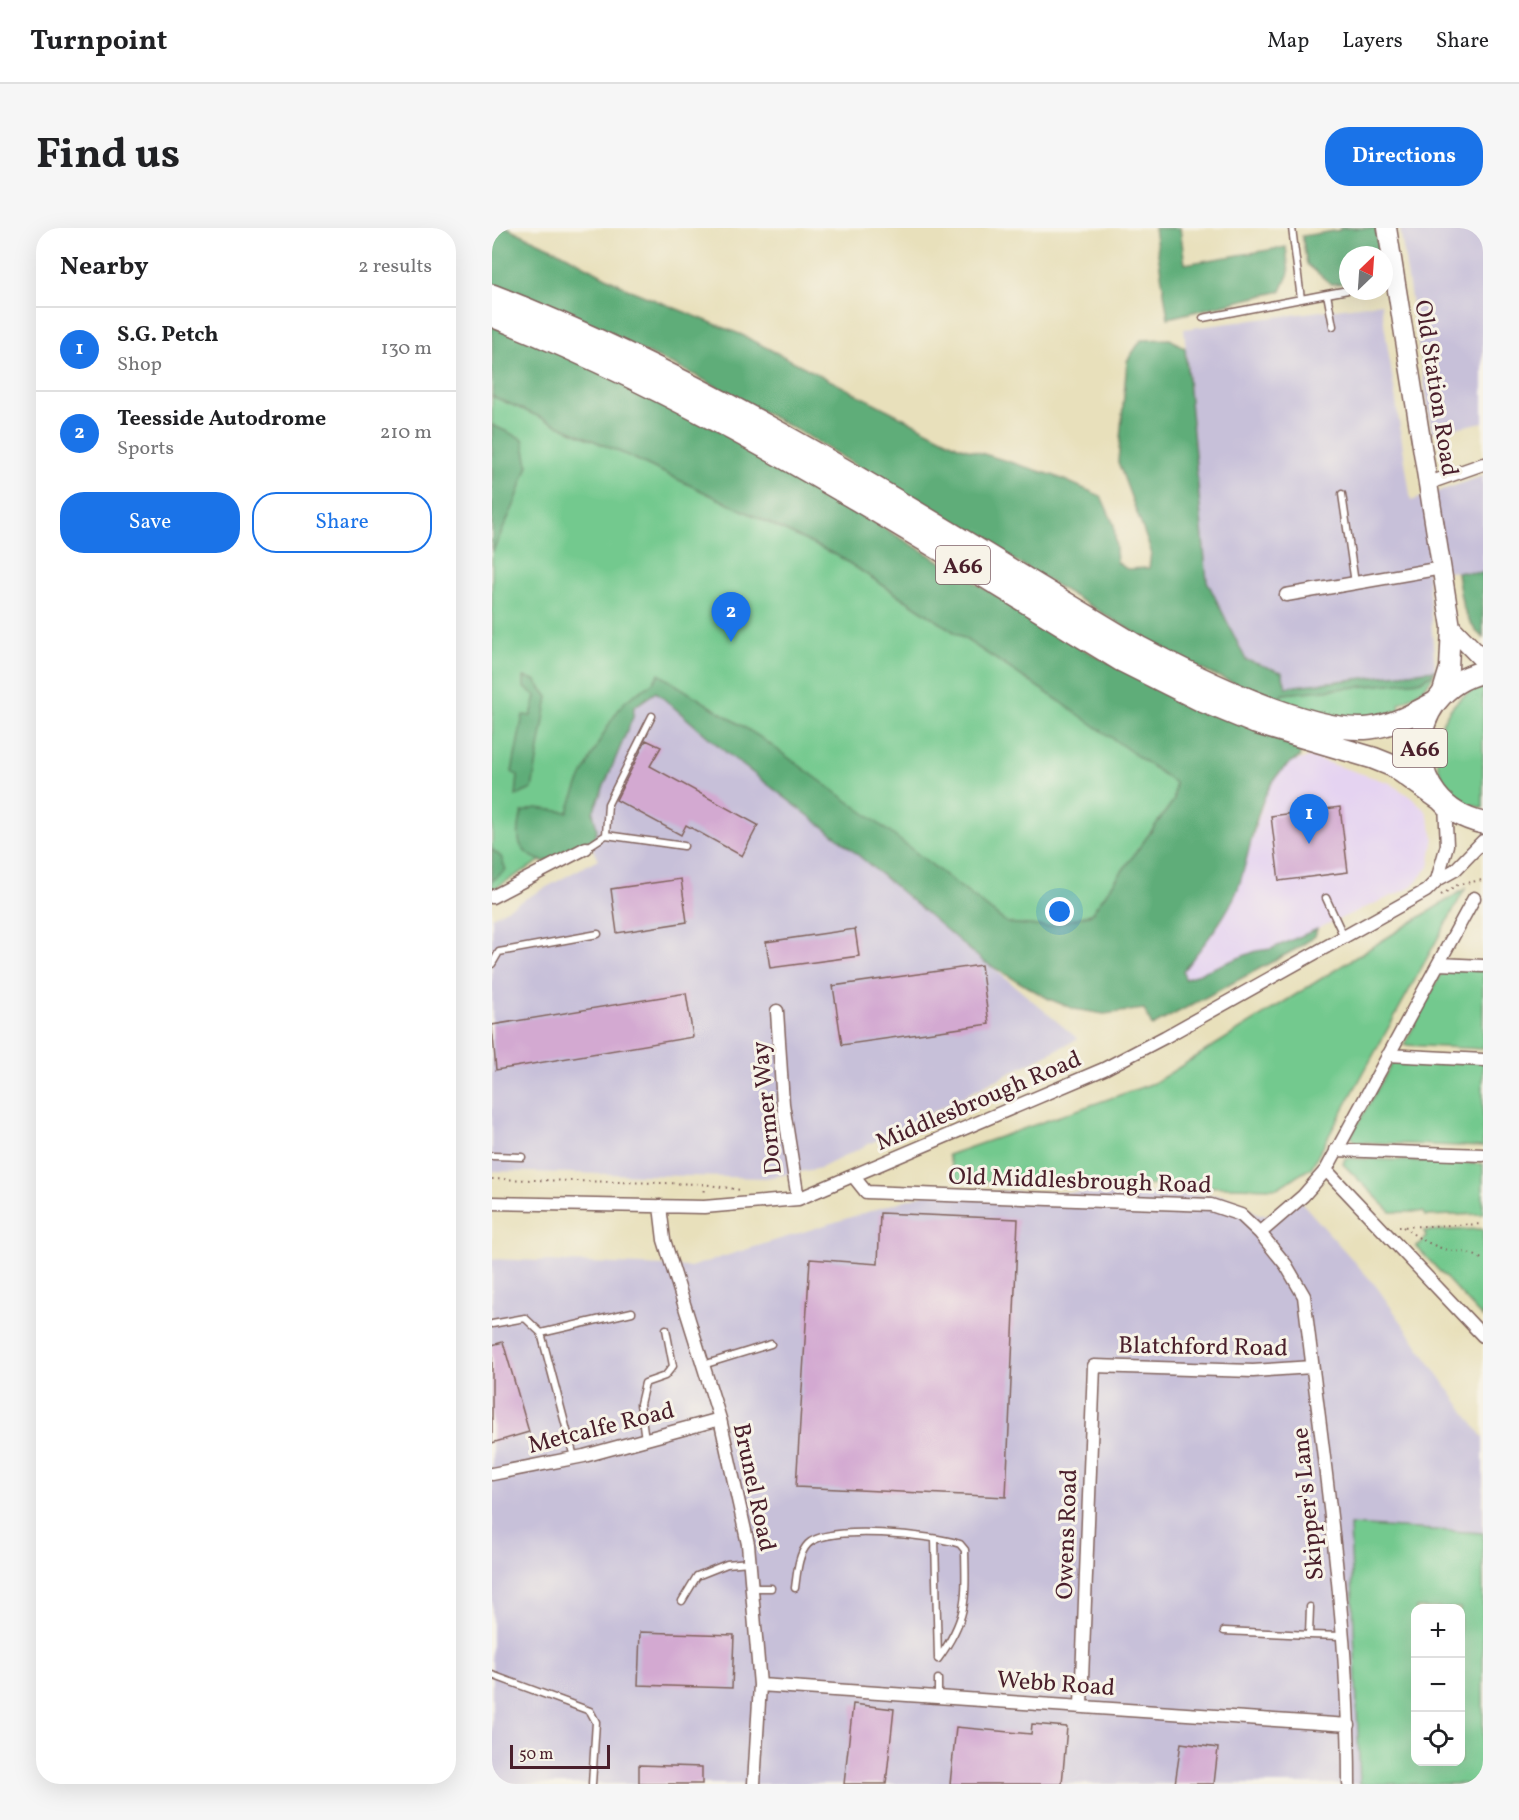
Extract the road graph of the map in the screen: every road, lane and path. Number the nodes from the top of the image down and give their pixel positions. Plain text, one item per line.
1 (1292, 228) edge
2 (1387, 228) edge
3 (1388, 246) edge
4 (1339, 292) edge
5 (1327, 294) junction
6 (492, 295) edge
7 (1393, 297) edge
8 (1301, 299) junction
9 (492, 316) edge
10 (1203, 318) dead end
11 (1333, 326) dead end
12 (1483, 464) edge
13 (1429, 483) junction
14 (1342, 494) dead end
15 (1442, 568) junction
16 (1355, 583) junction
17 (1286, 594) dead end
18 (1451, 627) junction
19 (1483, 660) edge
20 (1483, 672) edge
21 (1437, 699) junction
22 (652, 716) dead end
23 (1442, 801) junction
24 (1483, 823) edge
25 (606, 835) junction
26 (1483, 841) edge
27 (684, 846) dead end
28 (586, 848) joint
29 (1437, 880) junction
30 (1483, 880) edge
31 (1426, 891) junction
32 (492, 897) edge
33 (1326, 898) dead end
34 (1474, 898) dead end
35 (598, 934) dead end
36 (1344, 938) junction
37 (492, 964) edge
38 (1438, 964) junction
39 (1483, 966) edge
40 (777, 1011) dead end
41 (1388, 1055) junction
42 (1483, 1060) edge
43 (1336, 1150) junction
44 (1483, 1155) edge
45 (492, 1156) edge
46 (522, 1156) dead end
47 (1326, 1170) junction
48 (854, 1177) junction
49 (492, 1179) edge
50 (750, 1192) dead end
51 (798, 1199) junction
52 (492, 1203) edge
53 (660, 1206) junction
54 (1483, 1224) edge
55 (1402, 1227) junction
56 (1381, 1228) junction
57 (1260, 1233) junction
58 (1483, 1260) edge
59 (632, 1312) dead end
60 (492, 1324) edge
61 (666, 1329) dead end
62 (541, 1333) junction
63 (1483, 1336) edge
64 (771, 1344) dead end
65 (703, 1365) junction
66 (1094, 1365) joint
67 (1312, 1367) junction
68 (720, 1419) junction
69 (645, 1440) junction
70 (574, 1458) junction
71 (492, 1473) edge
72 (935, 1539) junction
73 (750, 1562) junction
74 (752, 1588) junction
75 (771, 1588) dead end
76 (795, 1588) dead end
77 (682, 1602) dead end
78 (1310, 1606) dead end
79 (1224, 1630) dead end
80 (1309, 1635) junction
81 (1342, 1636) junction
82 (492, 1675) edge
83 (938, 1679) dead end
84 (760, 1685) junction
85 (938, 1696) junction
86 (1081, 1705) junction
87 (1349, 1725) junction
88 (592, 1784) edge
89 (754, 1784) edge
90 (1349, 1784) edge

1 - 8 lane
2 - 3 main road, Old Station Road
4 - 5 lane
5 - 8 lane
5 - 11 lane
6 - 21 highway, A66
7 - 13 main road, Old Station Road
8 - 10 lane
9 - 23 highway, A66
12 - 13 street
13 - 15 main road, Old Station Road
14 - 16 lane
15 - 16 street
15 - 18 main road, Old Station Road
16 - 17 street
18 - 19 main road
18 - 21 main road, Old Station Road
20 - 21 highway, A66
21 - 23 highway, A66
22 - 25 lane
23 - 24 highway, A66
23 - 29 street, Middlesbrough Road
25 - 27 lane
25 - 28 lane
26 - 29 street, Middlesbrough Road
28 - 32 street
29 - 31 street, Middlesbrough Road
30 - 31 path
31 - 36 street, Middlesbrough Road
33 - 36 lane
34 - 38 street
35 - 37 lane
36 - 48 street, Middlesbrough Road
38 - 39 street
38 - 41 street
40 - 51 street, Dormer Way
41 - 42 street
41 - 43 street
43 - 44 street
43 - 47 street
45 - 46 lane
47 - 56 street
47 - 57 street
48 - 51 street, Middlesbrough Road
48 - 57 street, Old Middlesbrough Road
49 - 50 path
51 - 53 street, Middlesbrough Road
52 - 53 street, Middlesbrough Road
53 - 65 street, Brunel Road
54 - 55 path
55 - 56 path
55 - 58 path
56 - 63 street
57 - 67 street, Skipper's Lane
59 - 62 lane
60 - 62 lane
61 - 69 lane
62 - 70 lane
64 - 65 lane
65 - 68 street, Brunel Road
66 - 67 street, Blatchford Road
66 - 86 street, Owens Road
67 - 81 street, Skipper's Lane
68 - 69 street, Metcalfe Road
68 - 73 street, Brunel Road
69 - 70 street, Metcalfe Road
70 - 71 street, Metcalfe Road
72 - 72 lane
72 - 76 lane
73 - 74 street, Brunel Road
73 - 77 lane
74 - 75 lane
74 - 84 street, Brunel Road
78 - 80 lane
79 - 80 lane
80 - 81 lane
81 - 87 street, Skipper's Lane
82 - 88 lane
83 - 85 lane
84 - 85 street, Webb Road
84 - 89 street, Brunel Road
85 - 86 street, Webb Road
86 - 87 street, Webb Road
87 - 90 street, Skipper's Lane

